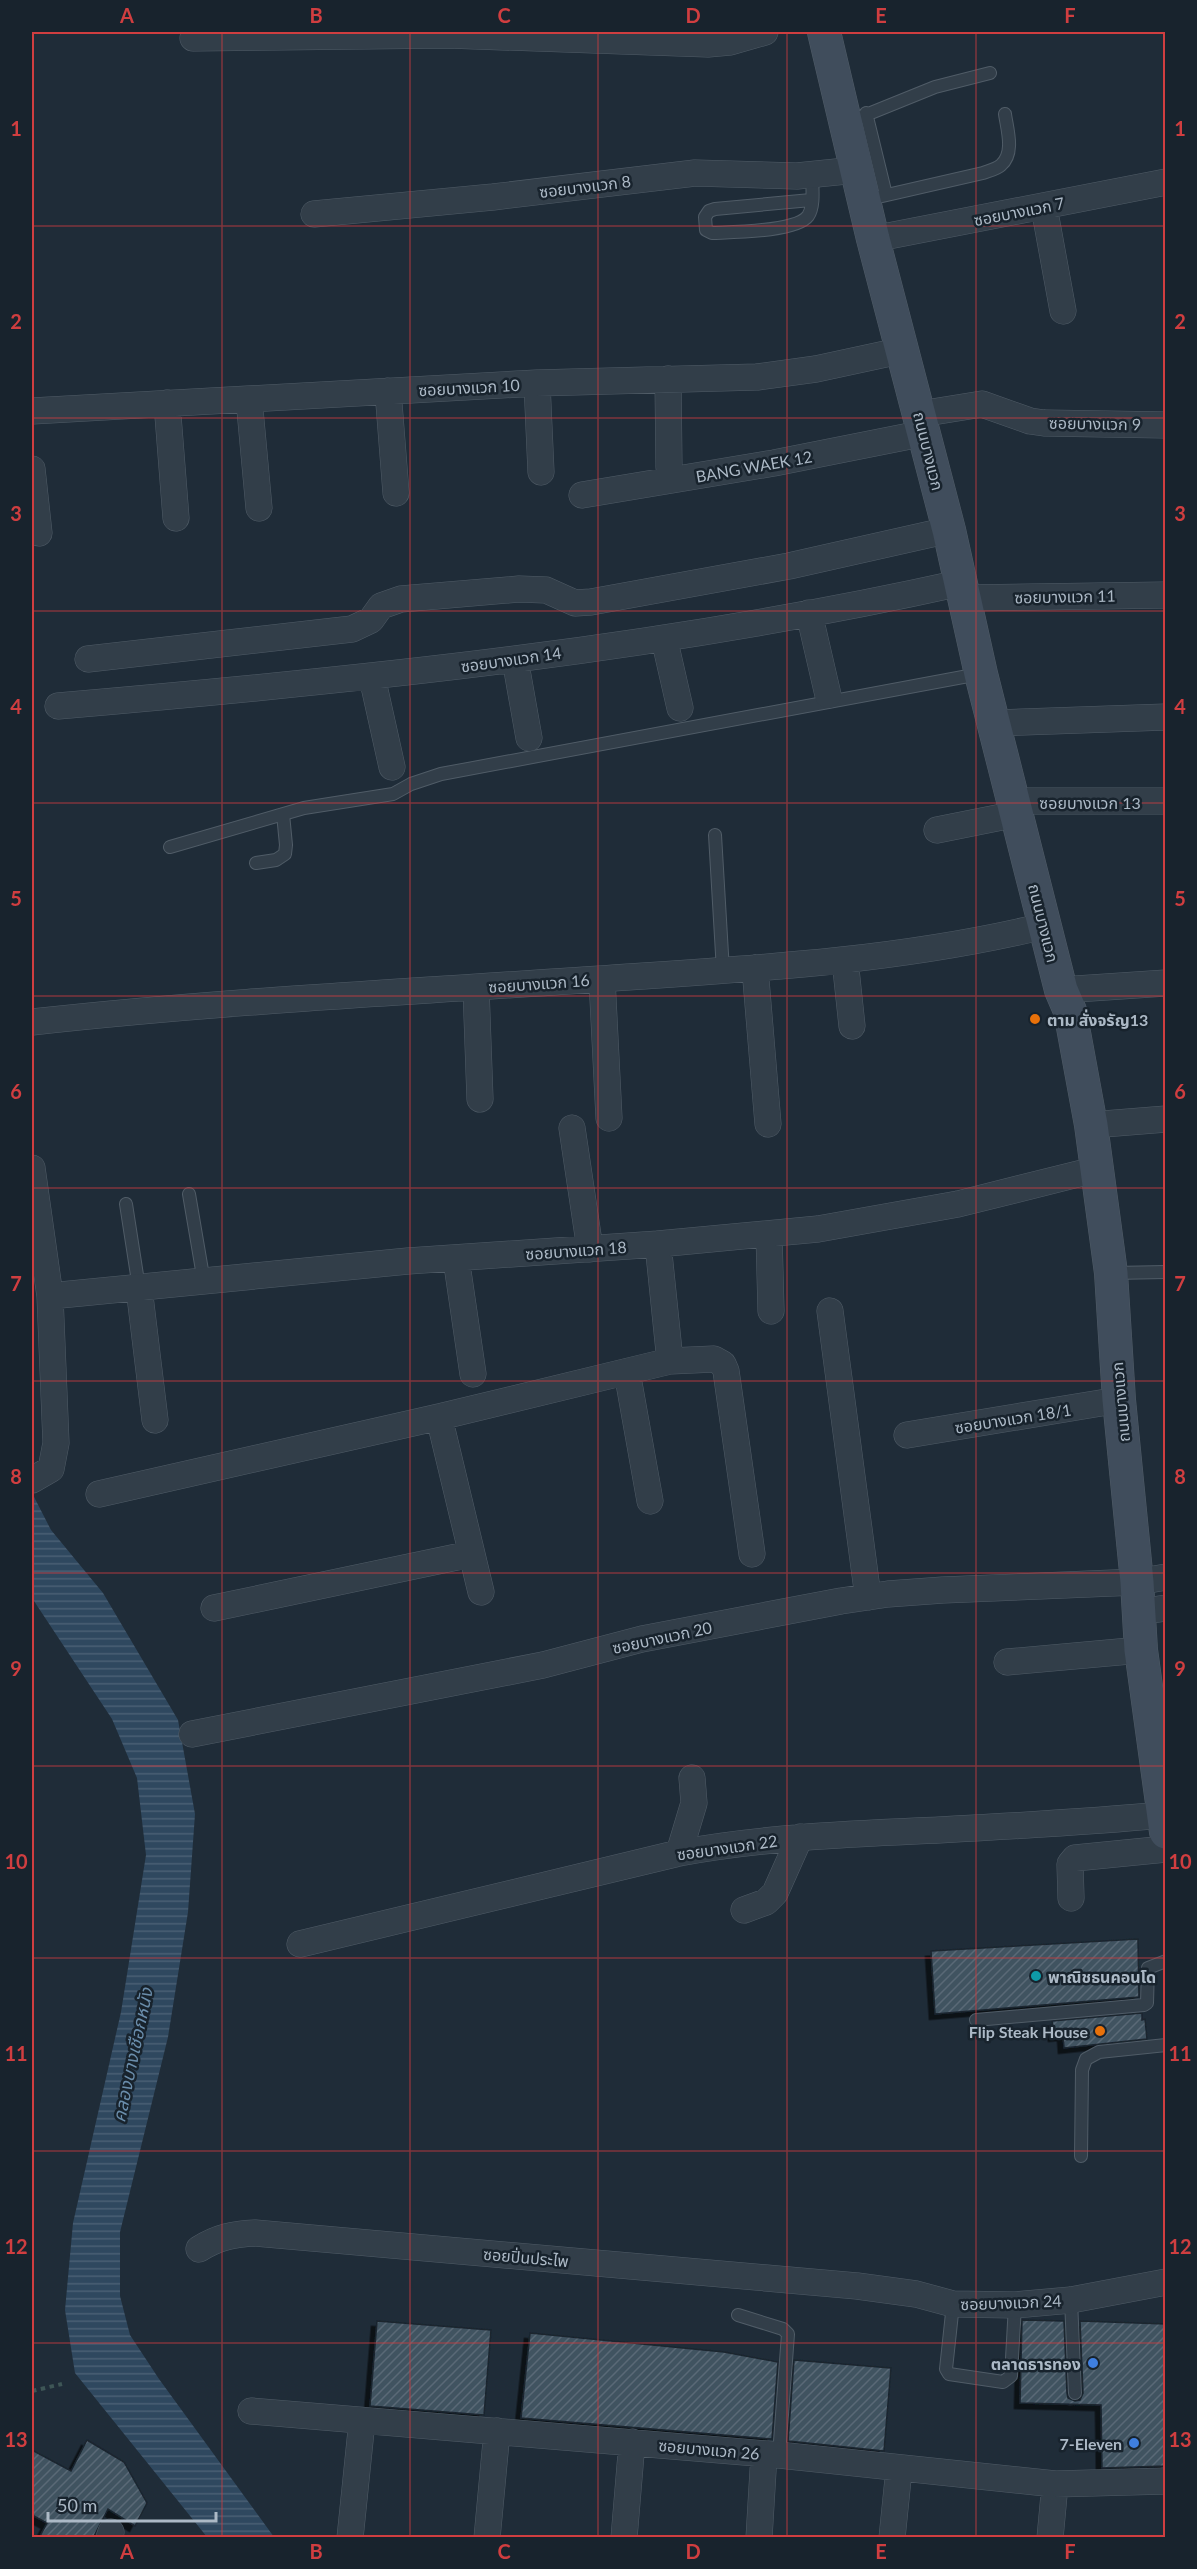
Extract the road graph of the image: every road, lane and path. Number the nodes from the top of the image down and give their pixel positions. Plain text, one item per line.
1 (765, 32) edge
2 (824, 32) edge
3 (193, 38) dead end
4 (990, 73) dead end
5 (1005, 114) dead end
6 (856, 118) junction
7 (812, 174) junction
8 (1166, 182) edge
9 (869, 188) junction
10 (812, 200) junction
11 (1044, 207) junction
12 (314, 214) dead end
13 (873, 239) junction
14 (1063, 311) dead end
15 (904, 350) junction
16 (668, 379) junction
17 (537, 383) junction
18 (388, 391) junction
19 (249, 399) junction
20 (167, 403) junction
21 (32, 411) edge
22 (922, 424) junction
23 (1166, 425) edge
24 (669, 467) dead end
25 (32, 469) edge
26 (541, 472) dead end
27 (396, 493) dead end
28 (582, 495) dead end
29 (259, 508) dead end
30 (176, 518) dead end
31 (949, 530) junction
32 (39, 532) dead end
33 (962, 590) junction
34 (1166, 594) edge
35 (809, 614) junction
36 (664, 638) junction
37 (514, 659) junction
38 (88, 660) dead end
39 (981, 674) junction
40 (372, 677) junction
41 (828, 695) dead end
42 (58, 706) dead end
43 (680, 708) dead end
44 (1166, 717) edge
45 (995, 723) junction
46 (529, 738) dead end
47 (392, 767) dead end
48 (1166, 801) edge
49 (1016, 808) junction
50 (283, 814) junction
51 (937, 830) dead end
52 (715, 835) dead end
53 (170, 847) dead end
54 (256, 863) dead end
55 (1044, 926) junction
56 (845, 960) junction
57 (756, 968) junction
58 (723, 971) junction
59 (602, 979) junction
60 (1166, 982) edge
61 (476, 988) junction
62 (1061, 990) junction
63 (32, 1022) edge
64 (852, 1026) dead end
65 (480, 1099) dead end
66 (609, 1118) dead end
67 (1166, 1119) edge
68 (768, 1124) dead end
69 (1091, 1125) junction
70 (572, 1128) dead end
71 (32, 1168) edge
72 (1098, 1169) junction
73 (189, 1194) dead end
74 (126, 1204) dead end
75 (769, 1234) junction
76 (658, 1244) junction
77 (590, 1249) junction
78 (456, 1258) junction
79 (1166, 1272) edge
80 (1112, 1273) junction
81 (204, 1282) junction
82 (139, 1288) junction
83 (50, 1296) junction
84 (771, 1311) dead end
85 (830, 1311) dead end
86 (670, 1361) junction
87 (627, 1372) junction
88 (473, 1374) dead end
89 (1119, 1400) junction
90 (439, 1417) junction
91 (155, 1420) dead end
92 (907, 1435) dead end
93 (32, 1480) edge
94 (99, 1494) dead end
95 (650, 1501) dead end
96 (471, 1554) junction
97 (752, 1554) dead end
98 (481, 1592) dead end
99 (1152, 1595) edge
100 (868, 1597) junction
101 (214, 1608) dead end
102 (1141, 1650) junction
103 (1007, 1662) dead end
104 (192, 1734) dead end
105 (1159, 1735) edge
106 (692, 1778) dead end
107 (1164, 1823) edge
108 (801, 1837) junction
109 (1166, 1849) edge
110 (679, 1853) junction
111 (1071, 1898) dead end
112 (744, 1910) dead end
113 (300, 1944) dead end
114 (1166, 1961) edge
115 (976, 2019) dead end
116 (1166, 2045) edge
117 (1081, 2156) dead end
118 (199, 2249) dead end
119 (1166, 2282) edge
120 (857, 2286) joint
121 (1071, 2300) junction
122 (953, 2304) junction
123 (1015, 2305) junction
124 (738, 2315) dead end
125 (62, 2384) dead end
126 (32, 2391) edge
127 (1075, 2393) dead end
128 (251, 2411) dead end
129 (362, 2421) junction
130 (497, 2431) junction
131 (632, 2442) junction
132 (771, 2454) junction
133 (899, 2469) junction
134 (1166, 2481) edge
135 (1055, 2484) junction
136 (350, 2538) edge
137 (487, 2538) edge
138 (624, 2538) edge
139 (759, 2538) edge
140 (892, 2538) edge
141 (1050, 2538) edge

1 - 3 street
2 - 6 main road, ถนนบางแวก
4 - 6 lane
5 - 9 lane
6 - 9 main road, ถนนบางแวก
7 - 9 street, ซอยบางแวก 8
7 - 10 lane
7 - 12 street, ซอยบางแวก 8
8 - 11 street, ซอยบางแวก 7
9 - 13 main road, ถนนบางแวก
10 - 10 lane
11 - 13 street, ซอยบางแวก 7
11 - 14 street
13 - 15 main road, ถนนบางแวก
15 - 16 street, ซอยบางแวก 10
15 - 22 main road, ถนนบางแวก
16 - 17 street, ซอยบางแวก 10
16 - 24 street
17 - 18 street, ซอยบางแวก 10
17 - 26 street
18 - 19 street, ซอยบางแวก 10
18 - 27 street
19 - 20 street, ซอยบางแวก 10
19 - 29 street
20 - 21 street, ซอยบางแวก 10
20 - 30 street
22 - 23 street, ซอยบางแวก 9
22 - 28 street, BANG WAEK 12
22 - 31 main road, ถนนบางแวก
25 - 32 street
31 - 33 main road, ถนนบางแวก
31 - 38 street
33 - 34 street, ซอยบางแวก 11
33 - 35 street, ซอยบางแวก 14
33 - 39 main road, ถนนบางแวก
35 - 36 street, ซอยบางแวก 14
35 - 41 street
36 - 37 street, ซอยบางแวก 14
36 - 43 street
37 - 40 street, ซอยบางแวก 14
37 - 46 street
39 - 45 main road, ถนนบางแวก
39 - 50 lane
40 - 42 street, ซอยบางแวก 14
40 - 47 street
44 - 45 street
45 - 49 main road, ถนนบางแวก
48 - 49 street, ซอยบางแวก 13
49 - 51 street, ซอยบางแวก 13
49 - 55 main road, ถนนบางแวก
50 - 53 lane
50 - 54 lane
52 - 58 lane
55 - 56 street, ซอยบางแวก 16
55 - 62 main road, ถนนบางแวก
56 - 57 street, ซอยบางแวก 16
56 - 64 street
57 - 58 street, ซอยบางแวก 16
57 - 68 street
58 - 59 street, ซอยบางแวก 16
59 - 61 street, ซอยบางแวก 16
59 - 66 street
60 - 62 street
61 - 63 street, ซอยบางแวก 16
61 - 65 street
62 - 69 main road, ถนนบางแวก
67 - 69 street
69 - 72 main road, ถนนบางแวก
70 - 77 street
71 - 83 street
72 - 75 street, ซอยบางแวก 18
72 - 80 main road, ถนนบางแวก
73 - 81 lane
74 - 82 lane
75 - 76 street, ซอยบางแวก 18
75 - 84 street
76 - 77 street, ซอยบางแวก 18
76 - 86 street
77 - 78 street, ซอยบางแวก 18
78 - 81 street, ซอยบางแวก 18
78 - 88 street
79 - 80 lane
80 - 89 main road, ถนนบางแวก
81 - 82 street, ซอยบางแวก 18
82 - 83 street, ซอยบางแวก 18
82 - 91 street
83 - 93 street
85 - 100 street
86 - 87 street
86 - 97 street
87 - 90 street
87 - 95 street
89 - 92 street, ซอยบางแวก 18/1
89 - 99 main road, ถนนบางแวก
90 - 94 street
90 - 96 street
96 - 98 street
96 - 101 street
99 - 100 street, ซอยบางแวก 20
99 - 102 main road, ถนนบางแวก
100 - 104 street, ซอยบางแวก 20
102 - 103 street
102 - 105 main road, ถนนบางแวก
105 - 107 main road, ถนนบางแวก
106 - 110 street
107 - 108 street, ซอยบางแวก 22
108 - 110 street, ซอยบางแวก 22
108 - 112 street
109 - 111 street
110 - 113 street, ซอยบางแวก 22
114 - 115 lane
116 - 117 lane
118 - 120 street, ซอยปิ่นประไพ
119 - 121 street, ซอยบางแวก 24
120 - 122 street, ซอยบางแวก 24
121 - 123 street, ซอยบางแวก 24
121 - 127 lane
122 - 123 street, ซอยบางแวก 24
122 - 123 lane
124 - 132 lane
125 - 126 path
128 - 129 street, ซอยบางแวก 26
129 - 130 street, ซอยบางแวก 26
129 - 136 street
130 - 131 street, ซอยบางแวก 26
130 - 137 street
131 - 132 street, ซอยบางแวก 26
131 - 138 street
132 - 133 street, ซอยบางแวก 26
132 - 139 street
133 - 135 street, ซอยบางแวก 26
133 - 140 street
134 - 135 street, ซอยบางแวก 26
135 - 141 street

